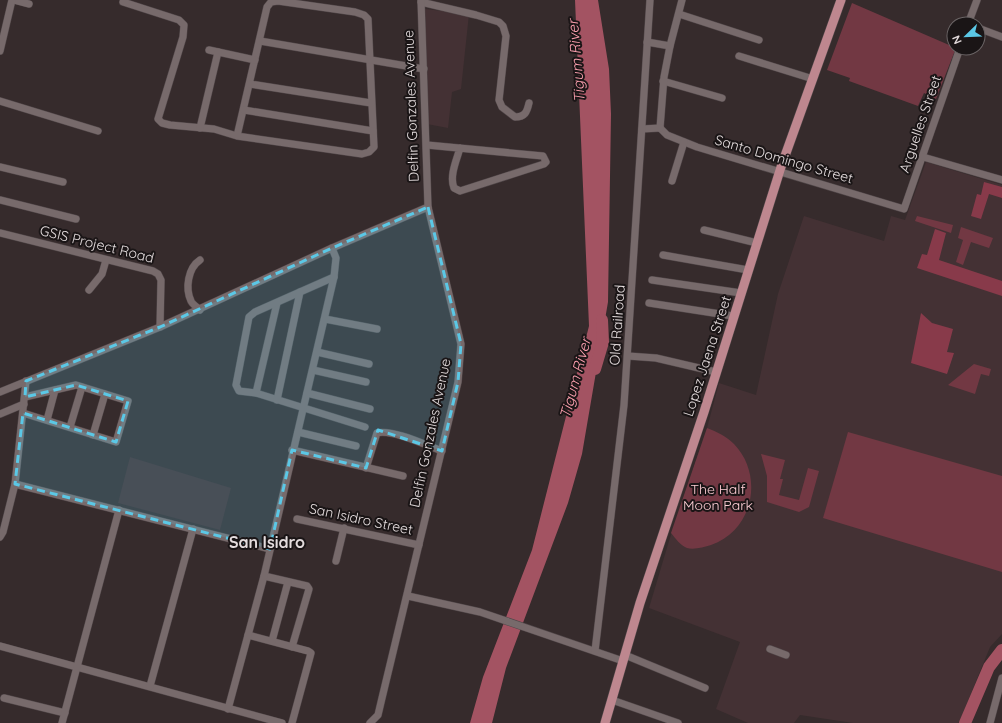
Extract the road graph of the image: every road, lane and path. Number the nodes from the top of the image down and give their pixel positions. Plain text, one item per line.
1 (13, 0) edge
2 (650, 0) edge
3 (682, 0) edge
4 (841, 0) edge
5 (978, 0) edge
6 (421, 1) edge
7 (123, 2) dead end
8 (29, 4) dead end
9 (678, 14) junction
10 (971, 16) edge
11 (986, 31) edge
12 (1002, 37) edge
13 (759, 40) dead end
14 (260, 41) junction
15 (647, 42) junction
16 (670, 46) junction
17 (209, 50) dead end
18 (0, 51) edge
19 (218, 52) junction
20 (739, 56) dead end
21 (957, 56) edge
22 (369, 59) junction
23 (255, 60) junction
24 (424, 69) junction
25 (813, 79) junction
26 (663, 81) junction
27 (250, 84) junction
28 (722, 98) dead end
29 (0, 101) edge
30 (371, 103) junction
31 (529, 103) dead end
32 (244, 110) junction
33 (200, 128) junction
34 (660, 128) junction
35 (642, 129) junction
36 (373, 131) junction
37 (98, 132) dead end
38 (237, 136) junction
39 (684, 142) junction
40 (427, 145) junction
41 (460, 148) junction
42 (922, 157) junction
43 (0, 167) edge
44 (780, 171) junction
45 (1002, 180) edge
46 (672, 181) dead end
47 (63, 182) dead end
48 (0, 200) edge
49 (428, 207) junction
50 (904, 209) joint
51 (76, 219) dead end
52 (704, 230) dead end
53 (0, 233) edge
54 (757, 243) junction
55 (332, 248) junction
56 (663, 255) dead end
57 (106, 260) junction
58 (200, 260) dead end
59 (748, 270) junction
60 (334, 277) junction
61 (652, 280) dead end
62 (89, 290) dead end
63 (300, 292) junction
64 (741, 293) junction
65 (277, 303) junction
66 (649, 303) dead end
67 (200, 310) junction
68 (733, 316) junction
69 (325, 319) junction
70 (160, 327) junction
71 (378, 329) dead end
72 (317, 352) junction
73 (628, 356) junction
74 (369, 364) dead end
75 (313, 370) junction
76 (716, 372) junction
77 (26, 381) junction
78 (366, 382) dead end
79 (82, 387) junction
80 (55, 390) junction
81 (0, 392) edge
82 (256, 393) junction
83 (307, 393) junction
84 (105, 394) junction
85 (277, 400) junction
86 (24, 401) junction
87 (303, 408) junction
88 (370, 409) dead end
89 (23, 413) junction
90 (0, 414) edge
91 (47, 420) junction
92 (70, 427) junction
93 (366, 427) dead end
94 (298, 432) junction
95 (93, 435) junction
96 (356, 446) dead end
97 (292, 450) junction
98 (442, 451) junction
99 (366, 468) junction
100 (404, 476) dead end
101 (15, 484) junction
102 (119, 510) junction
103 (297, 519) dead end
104 (344, 528) junction
105 (192, 529) junction
106 (1, 533) edge
107 (419, 545) junction
108 (270, 549) junction
109 (336, 561) dead end
110 (264, 576) junction
111 (288, 582) junction
112 (408, 596) junction
113 (248, 635) junction
114 (272, 641) junction
115 (0, 646) edge
116 (292, 647) junction
117 (770, 649) dead end
118 (595, 651) junction
119 (786, 655) dead end
120 (624, 658) junction
121 (77, 666) junction
122 (1002, 678) edge
123 (150, 686) junction
124 (705, 688) dead end
125 (4, 698) dead end
126 (612, 700) junction
127 (228, 709) junction
128 (65, 713) junction
129 (62, 723) edge
130 (282, 723) edge
131 (292, 723) edge
132 (370, 723) edge
133 (605, 723) edge
134 (678, 723) edge
135 (990, 723) edge

1 - 8 street
1 - 18 street
2 - 15 street, Old Railroad
3 - 9 street
4 - 25 main road, Lopez Jaena Street
5 - 10 street
6 - 24 street, Delfin Gonzales Avenue
6 - 31 street
7 - 33 street
9 - 13 street
9 - 16 street
11 - 12 street
14 - 22 street
14 - 22 street
14 - 23 street
15 - 16 street
15 - 35 street, Old Railroad
16 - 26 street
17 - 19 street
19 - 23 street
19 - 33 street
20 - 25 street
21 - 42 street, Arguelles Street
22 - 24 street
22 - 30 street
23 - 27 street
24 - 40 street, Delfin Gonzales Avenue
25 - 44 main road, Lopez Jaena Street
26 - 28 street
26 - 34 street
27 - 30 street
27 - 32 street
29 - 37 street
30 - 36 street
32 - 36 street
32 - 38 street
33 - 38 street
34 - 35 street
34 - 39 street, Santo Domingo Street
35 - 73 street, Old Railroad
36 - 38 street
39 - 44 street, Santo Domingo Street
39 - 46 street
40 - 41 street
40 - 49 street, Delfin Gonzales Avenue
41 - 41 street
42 - 45 street
42 - 50 street, Arguelles Street
43 - 47 street
44 - 50 street, Santo Domingo Street
44 - 54 main road, Lopez Jaena Street
48 - 51 street
49 - 55 street
49 - 98 street, Delfin Gonzales Avenue
52 - 54 street
53 - 57 street, GSIS Project Road
54 - 59 main road, Lopez Jaena Street
55 - 60 street
55 - 67 street
56 - 59 street
57 - 62 street
57 - 70 street, GSIS Project Road
58 - 67 street
59 - 64 main road, Lopez Jaena Street
60 - 63 street
60 - 69 street
61 - 64 street
63 - 65 street
63 - 85 street
64 - 68 main road, Lopez Jaena Street
65 - 82 street
65 - 82 street
66 - 68 street
67 - 70 street
68 - 76 main road, Lopez Jaena Street
69 - 71 street
69 - 72 street
70 - 77 street
72 - 74 street
72 - 75 street
73 - 76 street
73 - 118 street, Old Railroad
75 - 78 street
75 - 83 street
76 - 120 main road, Lopez Jaena Street
77 - 81 street
77 - 86 street
79 - 80 street
79 - 84 street
79 - 92 street
80 - 86 street
80 - 91 street
82 - 85 street
83 - 87 street
83 - 88 street
84 - 95 street
84 - 95 street
85 - 87 street
86 - 89 street
86 - 90 street
87 - 93 street
87 - 94 street
89 - 91 street
89 - 101 street
91 - 92 street
92 - 95 street
94 - 96 street
94 - 97 street
97 - 99 street
97 - 108 street
98 - 99 street
98 - 107 street, Delfin Gonzales Avenue
99 - 100 street
101 - 102 street
101 - 106 street
102 - 105 street
102 - 121 street
103 - 104 street, San Isidro Street
104 - 107 street, San Isidro Street
104 - 109 street
105 - 108 street
105 - 123 street
107 - 112 street, Delfin Gonzales Avenue
108 - 110 street
110 - 111 street
110 - 113 street
111 - 114 street
111 - 116 street
112 - 118 street
112 - 132 street, Delfin Gonzales Avenue
113 - 114 street
113 - 127 street
114 - 116 street
115 - 121 street
116 - 131 street
117 - 119 street
118 - 120 street
120 - 124 street
120 - 126 main road, Lopez Jaena Street
121 - 123 street
121 - 128 street
122 - 135 street
123 - 127 street
125 - 128 street
126 - 133 main road, Lopez Jaena Street
126 - 134 street
127 - 130 street
128 - 129 street

